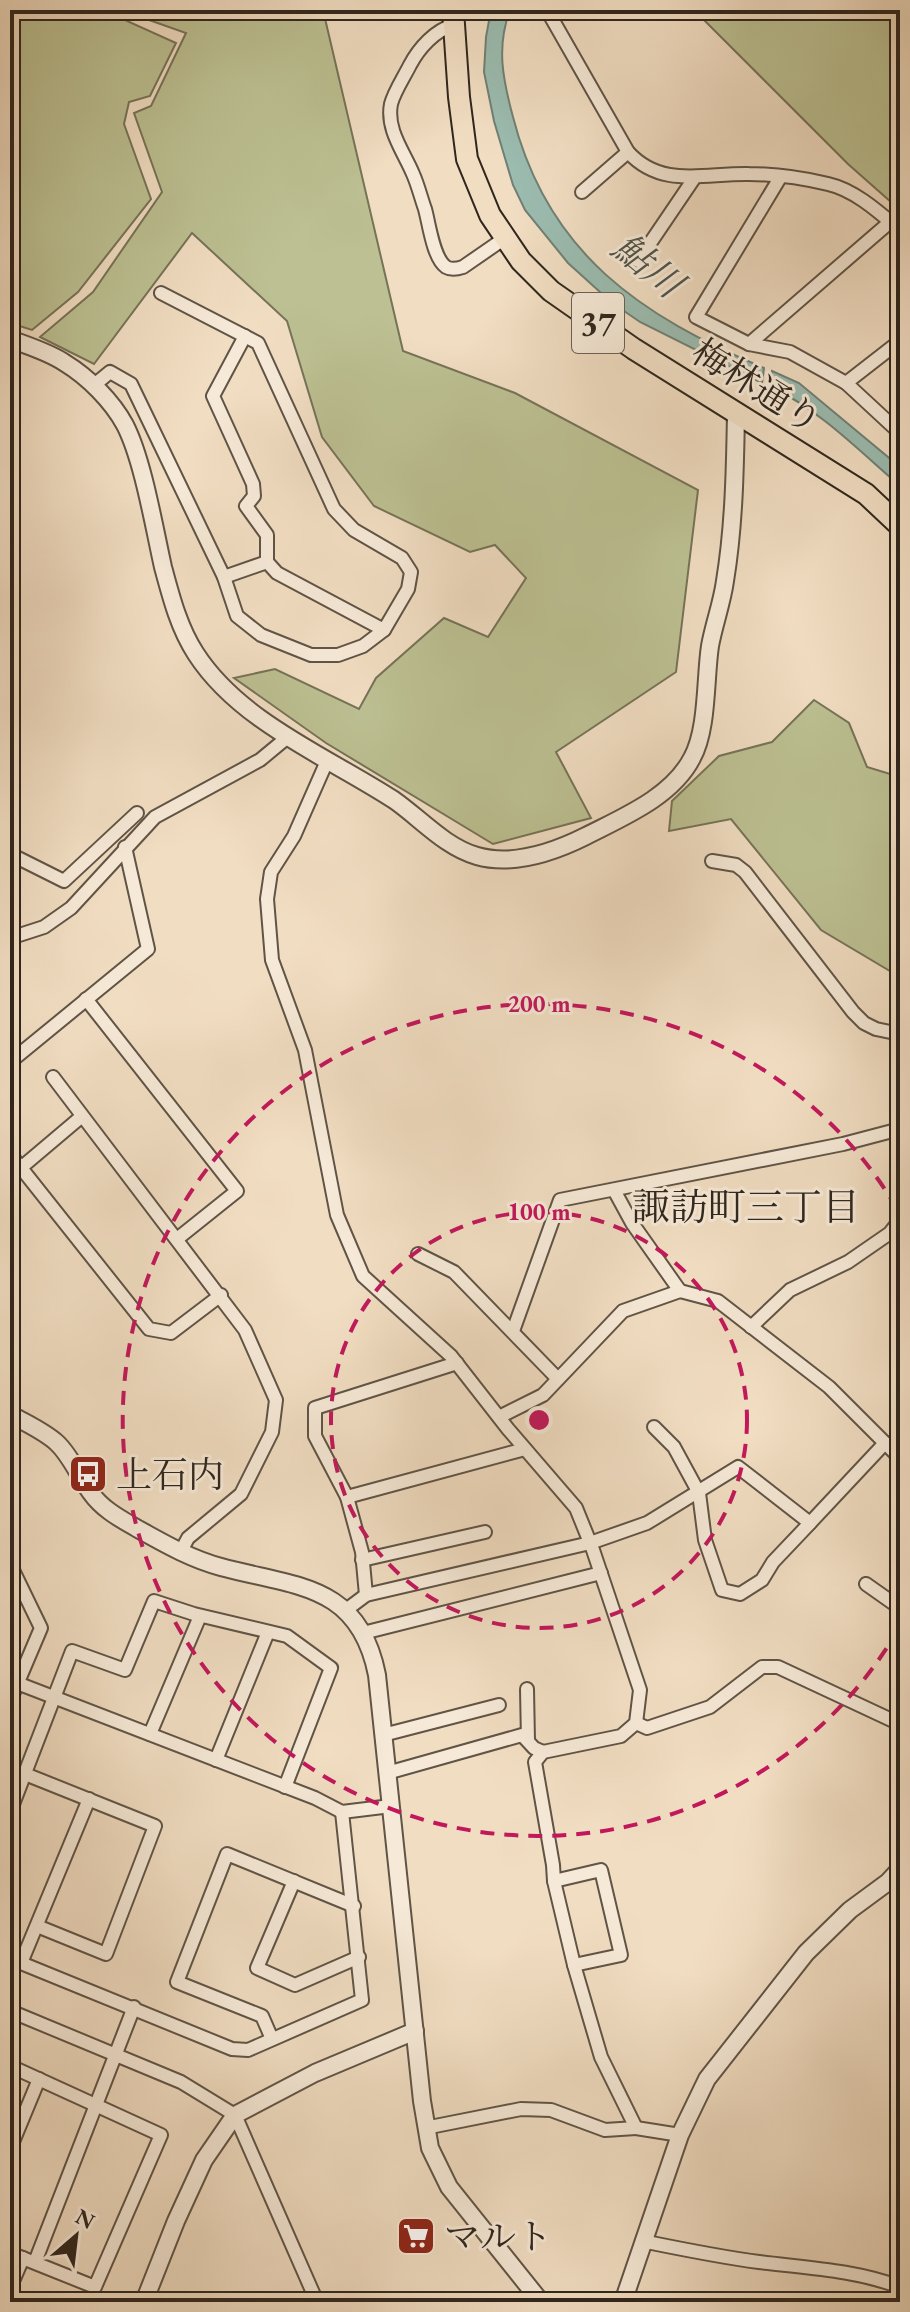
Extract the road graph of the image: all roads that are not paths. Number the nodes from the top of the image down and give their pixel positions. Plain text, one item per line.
1 (547, 10) edge
2 (454, 18) edge
3 (628, 152) junction
4 (781, 176) junction
5 (695, 177) junction
6 (582, 192) dead end
7 (895, 226) edge
8 (505, 238) junction
9 (638, 261) dead end
10 (161, 293) dead end
11 (245, 336) junction
12 (10, 339) edge
13 (900, 341) edge
14 (749, 344) junction
15 (846, 383) junction
16 (93, 386) junction
17 (736, 414) junction
18 (900, 433) edge
19 (900, 526) edge
20 (267, 562) junction
21 (224, 577) junction
22 (384, 630) junction
23 (289, 736) junction
24 (327, 761) junction
25 (137, 813) dead end
26 (125, 847) junction
27 (10, 854) edge
28 (712, 861) dead end
29 (10, 938) edge
30 (86, 999) junction
31 (900, 1034) edge
32 (10, 1062) edge
33 (53, 1077) dead end
34 (81, 1117) junction
35 (900, 1129) edge
36 (10, 1154) edge
37 (22, 1167) junction
38 (10, 1177) edge
39 (614, 1190) junction
40 (900, 1220) edge
41 (177, 1239) junction
42 (418, 1254) dead end
43 (680, 1291) junction
44 (221, 1295) junction
45 (751, 1327) junction
46 (513, 1331) junction
47 (457, 1363) junction
48 (558, 1379) junction
49 (10, 1414) edge
50 (499, 1417) junction
51 (654, 1427) dead end
52 (885, 1443) junction
53 (525, 1449) junction
54 (900, 1458) edge
55 (699, 1493) junction
56 (347, 1497) junction
57 (810, 1523) junction
58 (485, 1532) dead end
59 (590, 1543) junction
60 (180, 1553) junction
61 (362, 1560) junction
62 (10, 1564) edge
63 (601, 1573) junction
64 (866, 1584) dead end
65 (366, 1595) junction
66 (900, 1608) edge
67 (346, 1610) junction
68 (200, 1616) junction
69 (268, 1632) junction
70 (363, 1633) junction
71 (17, 1683) junction
72 (527, 1689) dead end
73 (54, 1696) junction
74 (10, 1701) edge
75 (499, 1705) dead end
76 (636, 1723) junction
77 (900, 1724) edge
78 (150, 1734) junction
79 (383, 1735) junction
80 (528, 1741) junction
81 (543, 1752) junction
82 (216, 1760) junction
83 (387, 1773) junction
84 (25, 1774) junction
85 (285, 1787) junction
86 (89, 1799) junction
87 (391, 1806) junction
88 (10, 1812) edge
89 (342, 1812) junction
90 (900, 1869) edge
91 (294, 1881) junction
92 (554, 1881) junction
93 (354, 1906) junction
94 (37, 1926) junction
95 (359, 1957) junction
96 (15, 1959) edge
97 (574, 1965) junction
98 (134, 2007) junction
99 (10, 2011) edge
100 (415, 2031) junction
101 (272, 2039) junction
102 (116, 2055) junction
103 (10, 2066) edge
104 (39, 2079) junction
105 (96, 2107) junction
106 (235, 2115) junction
107 (425, 2128) junction
108 (636, 2128) junction
109 (680, 2135) junction
110 (10, 2149) edge
111 (642, 2241) junction
112 (22, 2258) edge
113 (900, 2287) edge
114 (10, 2288) edge
115 (144, 2302) edge
116 (317, 2302) edge
117 (541, 2302) edge
118 (623, 2302) edge

1 - 3 street
2 - 8 main road, 梅林通り / 37
2 - 8 street
3 - 5 street
3 - 6 street
4 - 5 street
4 - 7 street
4 - 14 street
5 - 9 street
7 - 14 street
8 - 17 main road, 梅林通り / 37
10 - 11 street
11 - 20 street
11 - 22 street
12 - 16 street
13 - 15 street
14 - 15 street
15 - 18 street
16 - 21 street
16 - 23 street
17 - 19 main road, 梅林通り / 37
17 - 24 street
20 - 21 street
20 - 22 street
21 - 22 street
23 - 24 street
23 - 26 street
24 - 47 street
25 - 27 street
26 - 29 street
26 - 30 street
28 - 31 street
30 - 32 street
30 - 41 street
33 - 34 street
34 - 37 street
34 - 41 street
35 - 39 street
36 - 37 street
37 - 38 street
37 - 44 street
39 - 43 street
39 - 46 street
40 - 45 street
41 - 44 street
42 - 46 street
43 - 45 street
43 - 48 street
44 - 60 street
45 - 52 street
46 - 48 street
47 - 50 street
47 - 56 street
48 - 50 street
49 - 60 street
50 - 53 street
51 - 55 street
52 - 54 street
52 - 57 street
53 - 56 street
53 - 59 street
55 - 57 street
55 - 57 street
55 - 59 street
56 - 61 street
58 - 61 street
59 - 63 street
59 - 65 street
60 - 67 street
61 - 65 street
62 - 71 street
63 - 70 street
63 - 76 street
64 - 66 street
65 - 67 street
67 - 70 street
68 - 69 street
68 - 73 street
68 - 78 street
69 - 82 street
69 - 85 street
70 - 79 street
71 - 73 street
71 - 74 street
72 - 80 street
73 - 78 street
73 - 84 street
75 - 79 street
76 - 77 street
76 - 81 street
78 - 82 street
79 - 83 street
80 - 81 street
80 - 83 street
81 - 92 street
82 - 85 street
83 - 87 street
84 - 86 street
84 - 88 street
85 - 89 street
86 - 94 street
86 - 94 street
87 - 89 street
87 - 100 street
89 - 93 street
90 - 109 street
91 - 93 street
91 - 95 street
91 - 101 street
92 - 97 street
92 - 97 street
93 - 95 street
94 - 96 street
95 - 101 street
96 - 98 street
97 - 108 street
98 - 101 street
98 - 102 street
99 - 102 street
100 - 106 street
100 - 107 street
102 - 105 street
102 - 106 street
103 - 104 street
104 - 105 street
104 - 110 street
105 - 112 street
105 - 112 street
106 - 115 street
106 - 116 street
107 - 108 street
107 - 117 street
108 - 109 street
109 - 111 street
111 - 113 street
111 - 118 street
112 - 114 street

